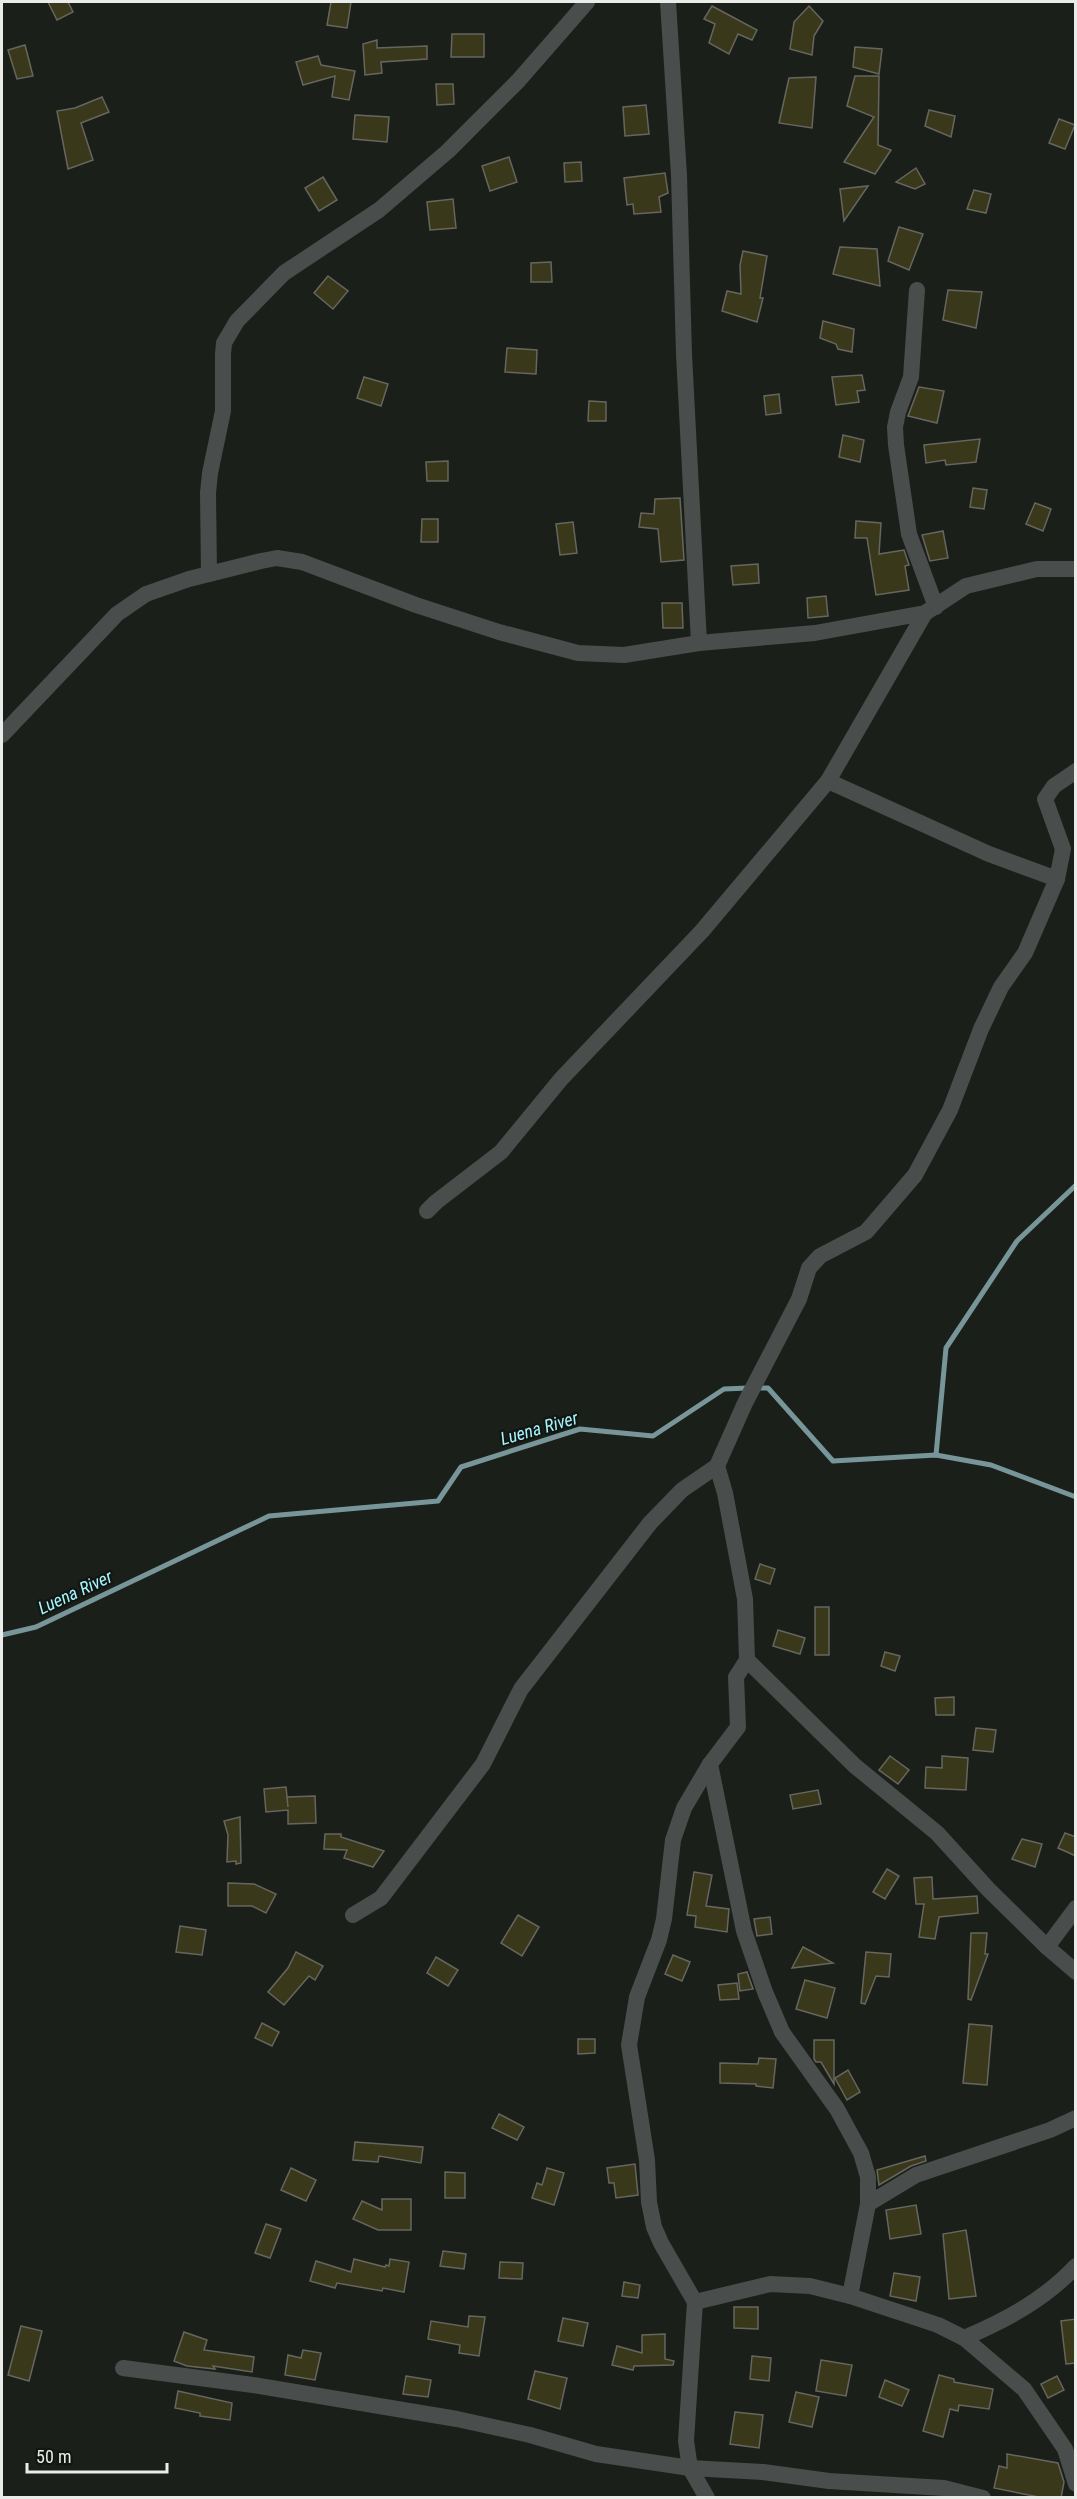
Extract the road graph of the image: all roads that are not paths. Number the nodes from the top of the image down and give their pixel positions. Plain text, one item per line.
1 (587, 2) edge
2 (668, 2) edge
3 (916, 290) dead end
4 (1076, 569) edge
5 (208, 574) junction
6 (931, 610) junction
7 (699, 643) junction
8 (2, 735) edge
9 (1076, 771) edge
10 (828, 781) junction
11 (1057, 879) junction
12 (427, 1211) dead end
13 (717, 1466) junction
14 (747, 1660) junction
15 (710, 1764) junction
16 (1076, 1908) edge
17 (353, 1915) dead end
18 (1047, 1947) junction
19 (1076, 1972) edge
20 (1076, 2118) edge
21 (868, 2204) junction
22 (1076, 2266) edge
23 (850, 2296) junction
24 (695, 2302) junction
25 (964, 2338) junction
26 (123, 2368) dead end
27 (690, 2468) junction
28 (1076, 2484) edge
29 (707, 2498) edge
30 (983, 2498) edge

1 - 5 street
2 - 7 street
3 - 6 street
4 - 6 street
5 - 7 street
5 - 8 street
6 - 7 street
6 - 10 street
9 - 11 street
10 - 11 street
10 - 12 street
11 - 13 street
13 - 14 street
13 - 17 street
14 - 15 street
14 - 18 street
15 - 21 street
15 - 24 street
16 - 18 street
18 - 19 street
20 - 21 street
21 - 23 street
22 - 25 street
23 - 24 street
23 - 25 street
24 - 27 street
25 - 28 street
26 - 27 street
27 - 29 street
27 - 30 street

